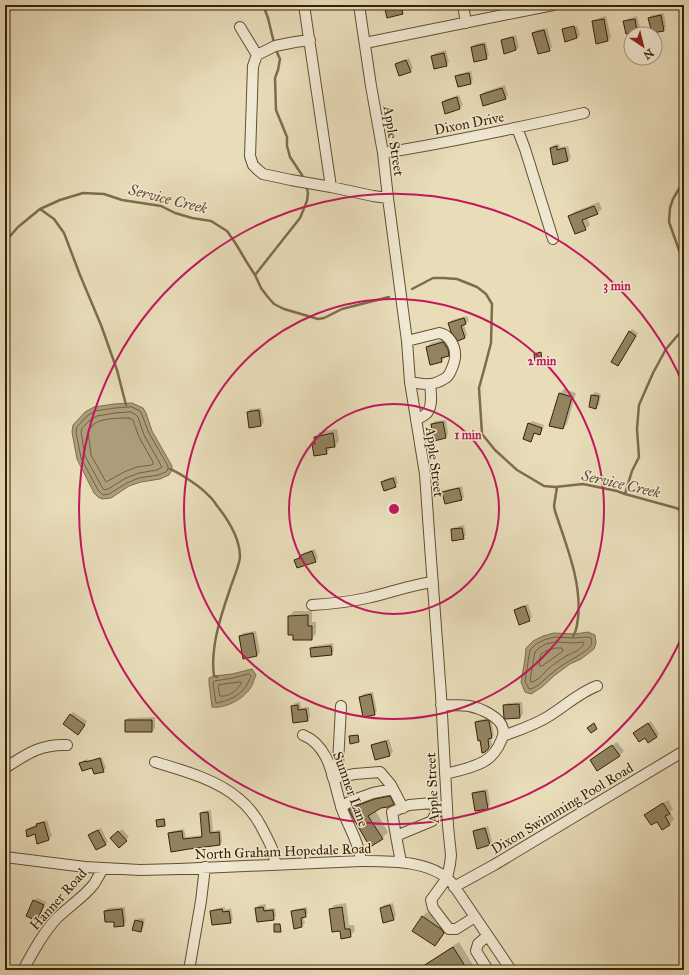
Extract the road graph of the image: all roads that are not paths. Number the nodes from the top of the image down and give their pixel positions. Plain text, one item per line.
1 (304, 5) edge
2 (359, 5) edge
3 (463, 5) edge
4 (553, 5) edge
5 (466, 23) junction
6 (240, 27) dead end
7 (310, 40) junction
8 (365, 44) junction
9 (257, 55) junction
10 (584, 113) dead end
11 (517, 128) junction
12 (383, 153) junction
13 (331, 187) junction
14 (388, 198) junction
15 (553, 239) dead end
16 (407, 341) junction
17 (410, 382) junction
18 (430, 384) junction
19 (416, 420) junction
20 (433, 582) junction
21 (312, 605) dead end
22 (597, 686) dead end
23 (441, 705) junction
24 (341, 706) dead end
25 (303, 735) dead end
26 (503, 736) junction
27 (67, 745) dead end
28 (684, 751) edge
29 (155, 762) dead end
30 (5, 768) edge
31 (445, 774) junction
32 (333, 777) junction
33 (393, 789) junction
34 (341, 807) junction
35 (403, 808) junction
36 (447, 809) junction
37 (437, 811) junction
38 (396, 836) junction
39 (5, 857) edge
40 (361, 861) junction
41 (401, 862) junction
42 (275, 864) junction
43 (103, 868) junction
44 (204, 868) junction
45 (447, 878) junction
46 (454, 887) junction
47 (475, 917) junction
48 (487, 936) junction
49 (23, 970) edge
50 (189, 970) edge
51 (488, 970) edge
52 (511, 970) edge

1 - 7 street
2 - 8 street, Apple Street
3 - 5 street
4 - 5 street
5 - 8 street
6 - 9 street
7 - 9 street
7 - 13 street
8 - 12 street, Apple Street
9 - 13 street
10 - 11 street
11 - 12 street, Dixon Drive
11 - 15 street, Dixon Drive
12 - 14 street, Apple Street
13 - 14 street
14 - 16 street, Apple Street
16 - 17 street, Apple Street
16 - 18 street
17 - 18 street
17 - 19 street, Apple Street
18 - 19 street
19 - 20 street, Apple Street
20 - 21 street
20 - 23 street, Apple Street
22 - 26 street
23 - 26 street
23 - 31 street, Apple Street
24 - 32 street
25 - 32 street, Sumner Lane
26 - 31 street
27 - 30 street
28 - 46 street, Dixon Swimming Pool Road
29 - 42 street
31 - 36 street, Apple Street
32 - 33 street
32 - 34 street, Sumner Lane
33 - 34 street
33 - 35 street
34 - 40 street, Sumner Lane
35 - 37 street
35 - 38 street
36 - 37 street
36 - 45 street, Apple Street
37 - 38 street
38 - 41 street
39 - 43 street, North Graham Hopedale Road
40 - 41 street, North Graham Hopedale Road
40 - 42 street, North Graham Hopedale Road
41 - 45 street, North Graham Hopedale Road
42 - 44 street, North Graham Hopedale Road
43 - 44 street, North Graham Hopedale Road
43 - 49 street, Hanner Road
44 - 50 street
45 - 46 street, North Graham Hopedale Road
45 - 47 street
46 - 47 street, North Graham Hopedale Road
47 - 48 street, North Graham Hopedale Road
48 - 51 street
48 - 52 street, North Graham Hopedale Road

